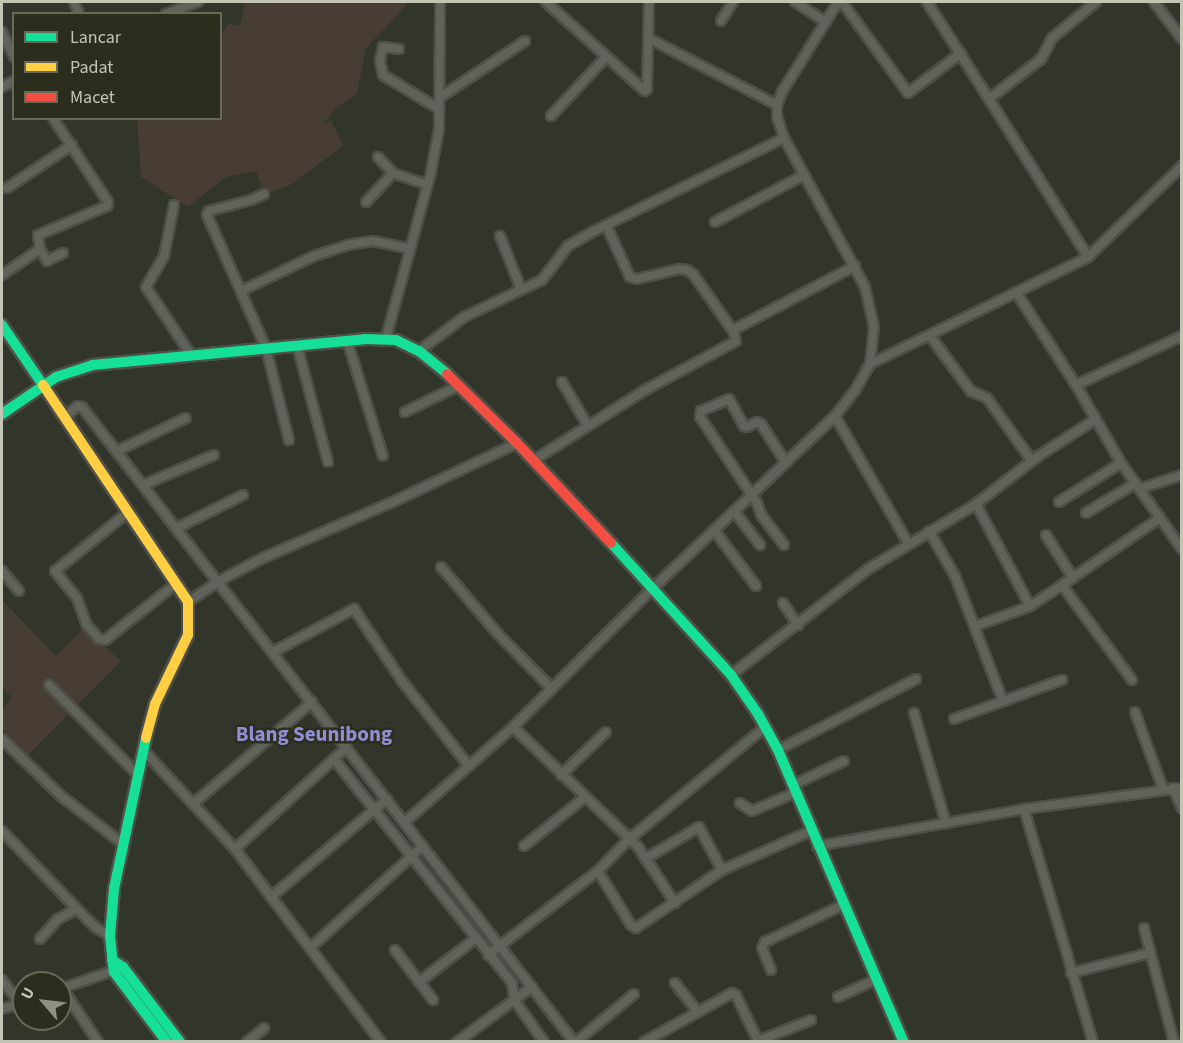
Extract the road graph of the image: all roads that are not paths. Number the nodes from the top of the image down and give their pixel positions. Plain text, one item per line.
1 (198, 2) edge
2 (440, 2) edge
3 (546, 2) edge
4 (649, 2) edge
5 (734, 2) edge
6 (795, 2) edge
7 (840, 2) edge
8 (927, 2) edge
9 (1096, 2) edge
10 (1154, 2) edge
11 (171, 12) edge
12 (721, 21) dead end
13 (826, 22) junction
14 (2, 32) edge
15 (648, 38) junction
16 (1182, 39) edge
17 (525, 40) dead end
18 (399, 49) dead end
19 (12, 53) edge
20 (961, 53) junction
21 (606, 57) junction
22 (439, 98) junction
23 (989, 99) junction
24 (777, 105) junction
25 (439, 110) junction
26 (551, 116) dead end
27 (54, 120) edge
28 (784, 138) junction
29 (72, 144) junction
30 (378, 157) dead end
31 (1181, 167) edge
32 (393, 173) junction
33 (804, 175) junction
34 (427, 185) junction
35 (7, 188) dead end
36 (264, 194) dead end
37 (366, 202) dead end
38 (174, 205) dead end
39 (715, 222) dead end
40 (606, 225) junction
41 (500, 236) dead end
42 (40, 249) junction
43 (410, 249) junction
44 (63, 253) dead end
45 (1088, 257) junction
46 (855, 266) junction
47 (2, 275) edge
48 (521, 289) junction
49 (241, 291) junction
50 (1016, 292) junction
51 (2, 325) edge
52 (733, 331) junction
53 (930, 336) junction
54 (1182, 336) edge
55 (386, 338) junction
56 (347, 340) junction
57 (297, 345) junction
58 (266, 348) junction
59 (419, 351) junction
60 (191, 355) junction
61 (870, 364) junction
62 (562, 382) dead end
63 (43, 385) junction
64 (460, 385) junction
65 (1076, 385) junction
66 (405, 412) dead end
67 (2, 414) edge
68 (61, 414) junction
69 (835, 416) junction
70 (186, 418) dead end
71 (1096, 419) junction
72 (588, 426) junction
73 (289, 440) dead end
74 (517, 442) junction
75 (117, 451) junction
76 (213, 455) dead end
77 (383, 456) dead end
78 (534, 460) junction
79 (1032, 461) junction
80 (328, 462) dead end
81 (786, 463) junction
82 (1121, 463) junction
83 (1182, 474) edge
84 (143, 485) junction
85 (1137, 486) junction
86 (243, 495) dead end
87 (751, 495) junction
88 (1059, 502) dead end
89 (976, 504) junction
90 (734, 512) junction
91 (128, 513) junction
92 (1086, 513) dead end
93 (1160, 518) junction
94 (177, 528) junction
95 (714, 530) junction
96 (929, 531) junction
97 (1046, 535) dead end
98 (908, 543) junction
99 (760, 545) dead end
100 (784, 545) dead end
101 (1182, 549) edge
102 (441, 567) dead end
103 (2, 571) edge
104 (1072, 578) junction
105 (219, 581) junction
106 (176, 584) junction
107 (1062, 585) junction
108 (756, 586) dead end
109 (653, 588) junction
110 (19, 591) dead end
111 (188, 602) junction
112 (783, 603) dead end
113 (1030, 606) junction
114 (798, 624) junction
115 (976, 626) junction
116 (273, 652) junction
117 (731, 675) junction
118 (916, 679) dead end
119 (1062, 680) dead end
120 (1132, 680) dead end
121 (49, 685) dead end
122 (552, 688) junction
123 (1004, 701) junction
124 (312, 702) junction
125 (1135, 712) dead end
126 (914, 713) dead end
127 (954, 719) dead end
128 (513, 727) junction
129 (765, 727) junction
130 (606, 732) dead end
131 (2, 739) edge
132 (347, 747) junction
133 (143, 750) junction
134 (778, 750) junction
135 (334, 759) junction
136 (844, 761) dead end
137 (469, 766) junction
138 (137, 774) junction
139 (561, 775) junction
140 (1177, 788) edge
141 (795, 789) junction
142 (1162, 789) junction
143 (585, 798) junction
144 (387, 799) junction
145 (740, 803) dead end
146 (193, 804) junction
147 (1182, 808) edge
148 (1024, 809) junction
149 (374, 810) junction
150 (405, 822) junction
151 (946, 823) junction
152 (2, 831) edge
153 (810, 831) junction
154 (628, 840) junction
155 (123, 844) junction
156 (423, 846) junction
157 (524, 846) dead end
158 (818, 846) junction
159 (234, 849) junction
160 (411, 857) junction
161 (645, 859) junction
162 (722, 870) junction
163 (598, 871) junction
164 (272, 897) junction
165 (675, 903) junction
166 (843, 905) junction
167 (77, 909) junction
168 (1144, 928) dead end
169 (110, 936) junction
170 (40, 939) dead end
171 (475, 939) junction
172 (501, 946) junction
173 (310, 948) junction
174 (395, 950) dead end
175 (1150, 953) junction
176 (488, 955) junction
177 (118, 969) junction
178 (771, 970) dead end
179 (1071, 973) junction
180 (877, 979) junction
181 (419, 982) junction
182 (675, 983) dead end
183 (72, 985) edge
184 (532, 987) junction
185 (634, 994) dead end
186 (838, 997) dead end
187 (434, 1000) dead end
188 (515, 1001) junction
189 (72, 1004) edge
190 (697, 1011) junction
191 (811, 1020) dead end
192 (264, 1028) dead end
193 (98, 1041) edge
194 (167, 1041) edge
195 (180, 1041) edge
196 (247, 1041) edge
197 (381, 1041) edge
198 (457, 1041) edge
199 (544, 1041) edge
200 (575, 1041) edge
201 (644, 1041) edge
202 (758, 1041) edge
203 (904, 1041) edge
204 (1093, 1041) edge
205 (1174, 1041) edge

1 - 11 street
2 - 22 street
3 - 21 street
4 - 15 street
5 - 12 street
6 - 13 street
7 - 13 street
7 - 20 street
8 - 20 street
9 - 23 street
10 - 16 street
13 - 24 street
14 - 19 street
15 - 21 street
15 - 24 street
17 - 22 street
18 - 25 street
20 - 23 street
21 - 26 street
22 - 25 street
23 - 45 street
24 - 28 street
25 - 34 street
27 - 29 street
28 - 33 street
28 - 40 street
29 - 35 street
29 - 42 street
30 - 32 street
31 - 45 street
32 - 34 street
32 - 37 street
33 - 39 street
33 - 46 street
34 - 43 street
36 - 49 street
38 - 60 street
40 - 48 street
40 - 52 street
41 - 48 street
42 - 44 street
42 - 47 street
43 - 49 street
43 - 55 street
45 - 50 street
46 - 52 street
46 - 61 street
48 - 59 street
49 - 58 street
50 - 53 street
50 - 65 street
51 - 63 main road
52 - 72 street
53 - 61 street
53 - 79 street
54 - 65 street
55 - 56 main road
55 - 59 main road
56 - 57 main road
56 - 77 street
57 - 58 main road
57 - 80 street
58 - 60 main road
58 - 73 street
59 - 64 main road
60 - 63 main road
61 - 69 street
62 - 72 street
63 - 67 main road
63 - 68 main road
64 - 66 street
64 - 74 main road
65 - 71 street
68 - 75 street
68 - 91 main road
69 - 81 street
69 - 98 street
70 - 75 street
71 - 79 street
71 - 82 street
72 - 78 street
74 - 78 main road
74 - 105 street
75 - 84 street
76 - 84 street
78 - 109 main road
79 - 89 street
81 - 87 street
81 - 87 street
82 - 85 street
82 - 88 street
83 - 85 street
84 - 94 street
85 - 92 street
85 - 93 street
86 - 94 street
87 - 90 street
87 - 100 street
89 - 96 street
89 - 113 street
90 - 95 street
90 - 99 street
91 - 106 main road
91 - 106 street
93 - 101 street
93 - 104 street
94 - 105 street
95 - 108 street
95 - 109 street
96 - 98 street
96 - 115 street
97 - 104 street
98 - 114 street
102 - 122 street
103 - 110 street
104 - 107 street
105 - 111 street
105 - 116 street
106 - 111 main road
107 - 113 street
107 - 120 street
109 - 117 main road
109 - 122 street
111 - 133 main road
112 - 114 street
113 - 115 street
114 - 117 street
115 - 123 street
116 - 124 street
116 - 137 street
117 - 129 main road
118 - 134 street
119 - 123 street
121 - 138 street
122 - 128 street
123 - 127 street
124 - 132 street
124 - 146 street
125 - 142 street
126 - 151 street
128 - 137 street
128 - 139 street
129 - 134 main road
129 - 154 street
130 - 139 street
131 - 155 street
132 - 135 street
132 - 144 street
133 - 138 main road
133 - 146 street
134 - 141 main road
135 - 149 street
135 - 159 street
136 - 141 street
137 - 150 street
138 - 155 main road
139 - 143 street
140 - 142 street
140 - 147 street
141 - 145 street
141 - 153 main road
142 - 148 street
143 - 154 street
143 - 157 street
144 - 149 street
144 - 150 street
146 - 159 street
148 - 151 street
148 - 179 street
149 - 160 street
149 - 164 street
150 - 156 street
151 - 158 street
152 - 167 street
153 - 158 main road
153 - 162 street
154 - 161 street
154 - 163 street
155 - 169 main road
156 - 160 street
156 - 172 street
158 - 166 main road
159 - 164 street
160 - 171 street
160 - 173 street
161 - 162 street
161 - 165 street
162 - 165 street
163 - 165 street
163 - 172 street
164 - 173 street
166 - 178 street
166 - 180 main road
167 - 169 street
167 - 170 street
168 - 175 street
169 - 177 main road
171 - 176 street
171 - 181 street
172 - 176 street
172 - 184 street
173 - 197 street
174 - 181 street
175 - 179 street
175 - 205 street
176 - 188 street
177 - 183 street
177 - 194 main road
177 - 195 main road
179 - 204 street
180 - 186 street
180 - 203 main road
181 - 187 street
182 - 190 street
184 - 188 street
184 - 200 street
185 - 200 street
188 - 198 street
188 - 199 street
189 - 193 street
190 - 201 street
190 - 202 street
191 - 202 street
192 - 196 street

